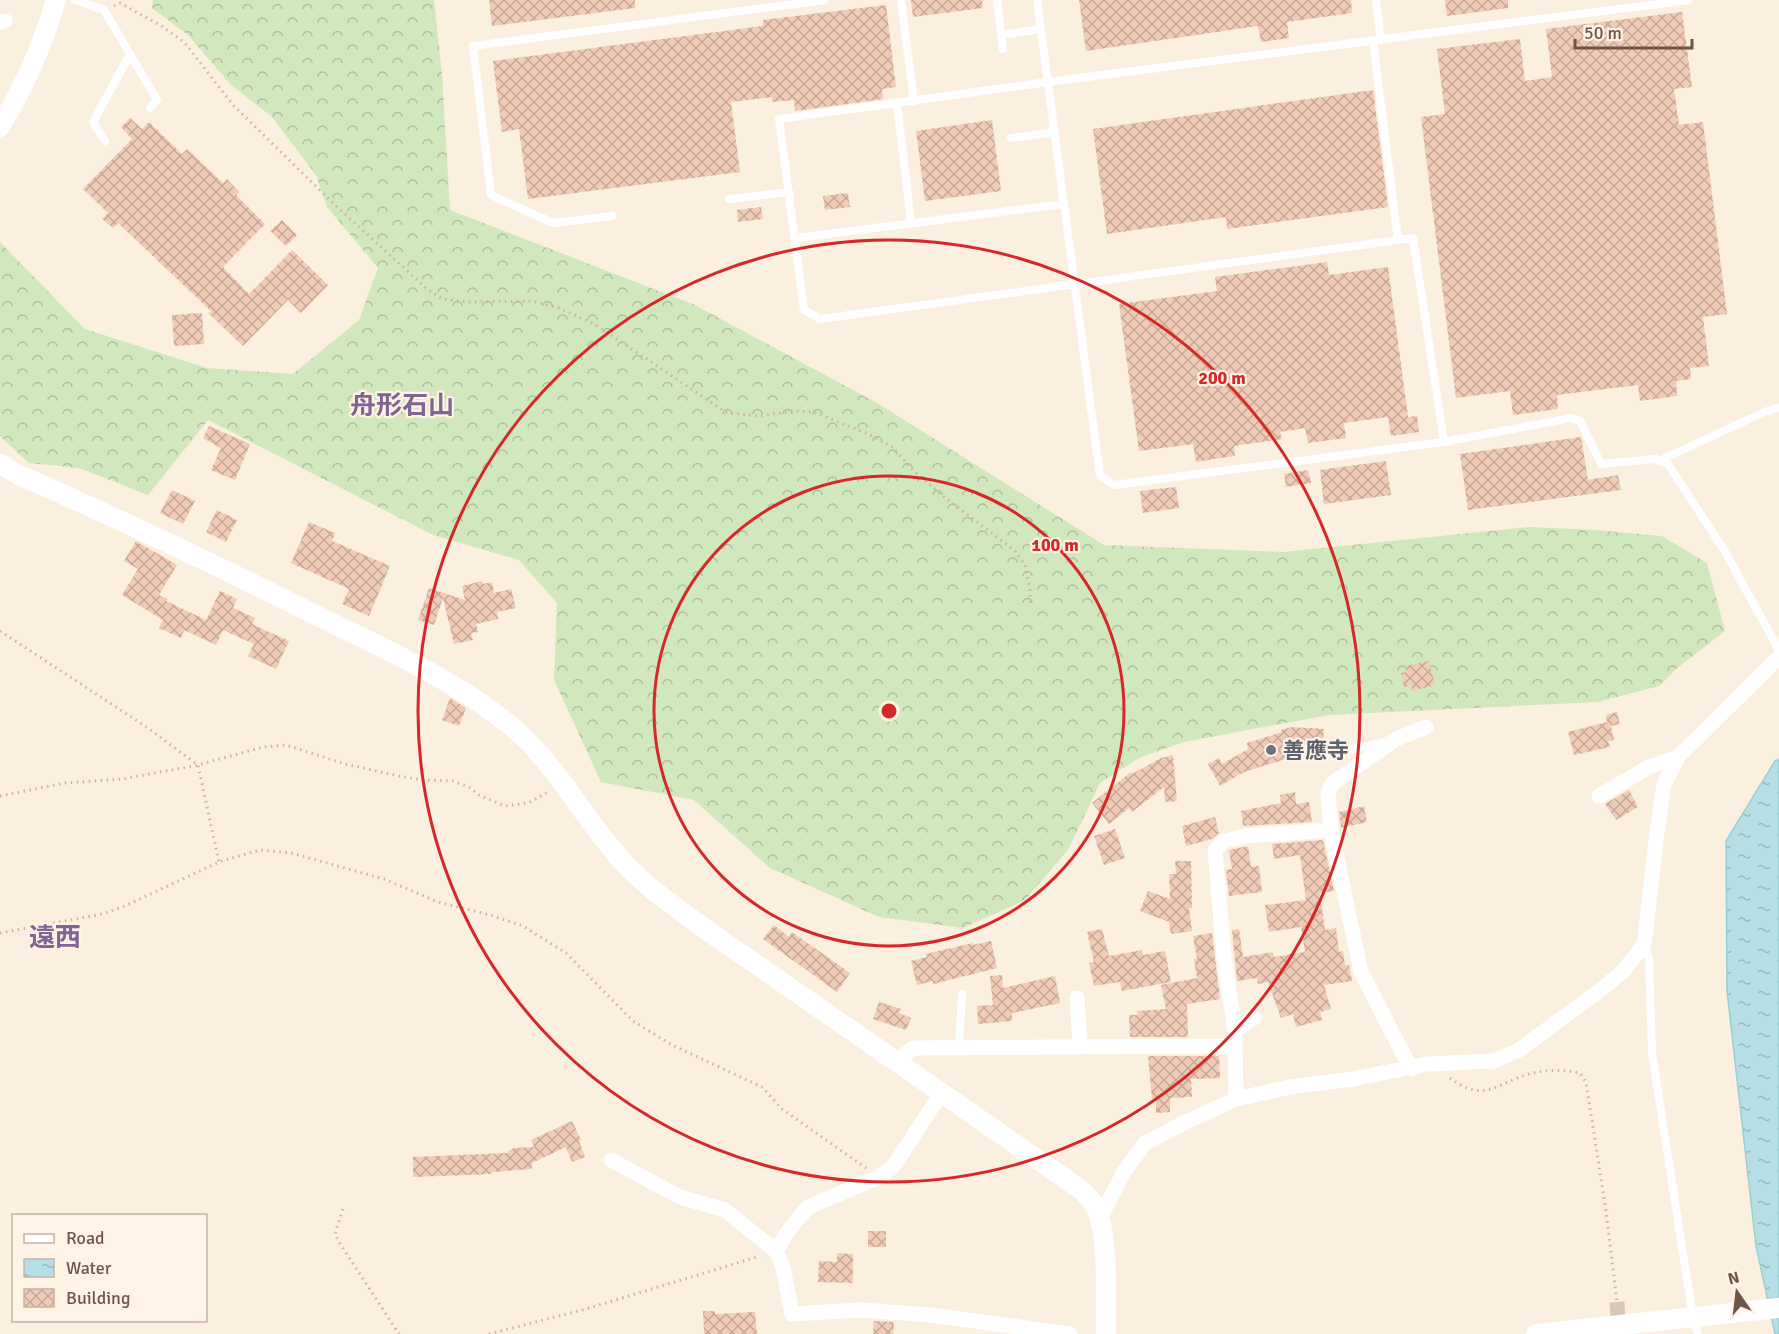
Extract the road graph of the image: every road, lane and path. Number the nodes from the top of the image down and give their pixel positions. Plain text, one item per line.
1 (56, 0) edge
2 (75, 0) edge
3 (825, 0) edge
4 (901, 0) edge
5 (997, 0) edge
6 (1037, 0) edge
7 (1376, 0) edge
8 (1689, 0) edge
9 (104, 10) junction
10 (1041, 29) junction
11 (1002, 35) junction
12 (1377, 40) junction
13 (1003, 49) dead end
14 (130, 54) junction
15 (1048, 82) junction
16 (914, 101) junction
17 (897, 103) junction
18 (150, 108) dead end
19 (0, 127) edge
20 (1054, 132) junction
21 (1011, 138) dead end
22 (105, 141) dead end
23 (789, 192) junction
24 (729, 199) dead end
25 (1064, 204) junction
26 (612, 216) dead end
27 (911, 223) junction
28 (795, 238) junction
29 (1398, 240) junction
30 (1075, 284) junction
31 (1778, 408) edge
32 (1444, 442) junction
33 (1659, 461) junction
34 (0, 464) edge
35 (1030, 606) dead end
36 (0, 631) edge
37 (1779, 650) edge
38 (1779, 657) edge
39 (1426, 727) dead end
40 (1396, 739) junction
41 (1329, 754) dead end
42 (1678, 757) junction
43 (198, 765) junction
44 (562, 783) junction
45 (0, 796) edge
46 (1599, 796) dead end
47 (1331, 830) junction
48 (219, 862) junction
49 (0, 933) edge
50 (1644, 945) junction
51 (962, 994) dead end
52 (1077, 998) dead end
53 (1254, 1018) dead end
54 (1236, 1038) junction
55 (1080, 1046) junction
56 (959, 1047) junction
57 (897, 1062) junction
58 (1427, 1064) junction
59 (1411, 1069) junction
60 (942, 1092) junction
61 (1236, 1100) junction
62 (611, 1160) dead end
63 (879, 1177) junction
64 (343, 1209) dead end
65 (1100, 1218) junction
66 (776, 1251) junction
67 (1617, 1302) tunnel mouth
68 (1779, 1308) edge
69 (1696, 1326) edge
70 (399, 1334) edge
71 (489, 1334) edge
72 (1070, 1334) edge
73 (1106, 1334) edge
74 (1536, 1334) edge

1 - 19 street
2 - 9 lane
3 - 26 lane
4 - 16 lane
5 - 11 lane
6 - 10 lane
7 - 12 lane
8 - 12 lane
9 - 14 lane
9 - 35 path
10 - 11 lane
10 - 15 lane
11 - 13 lane
12 - 15 lane
12 - 29 lane
14 - 18 lane
14 - 22 lane
15 - 16 lane
15 - 20 lane
16 - 17 lane
17 - 23 lane
17 - 27 lane
20 - 21 lane
20 - 25 lane
23 - 24 lane
23 - 28 lane
25 - 27 lane
25 - 30 lane
27 - 28 lane
28 - 30 lane
29 - 30 lane
29 - 32 lane
30 - 32 lane
31 - 33 lane
32 - 33 lane
33 - 37 lane
34 - 44 street
36 - 43 path
38 - 42 street
39 - 40 street
40 - 41 lane
40 - 47 street
42 - 46 street
42 - 50 street
43 - 44 path
43 - 45 path
43 - 48 path
44 - 57 street
47 - 54 street
47 - 59 street
48 - 49 path
48 - 63 path
50 - 58 street
50 - 69 lane
51 - 56 lane
52 - 55 street
53 - 54 street
54 - 55 street
54 - 61 street
55 - 56 street
56 - 57 street
57 - 60 street
58 - 59 street
58 - 67 path
59 - 61 street
60 - 63 street
60 - 65 street
61 - 65 street
62 - 66 street
63 - 66 street
64 - 70 path
65 - 73 street
66 - 71 path
66 - 72 street
68 - 69 street
69 - 74 street

